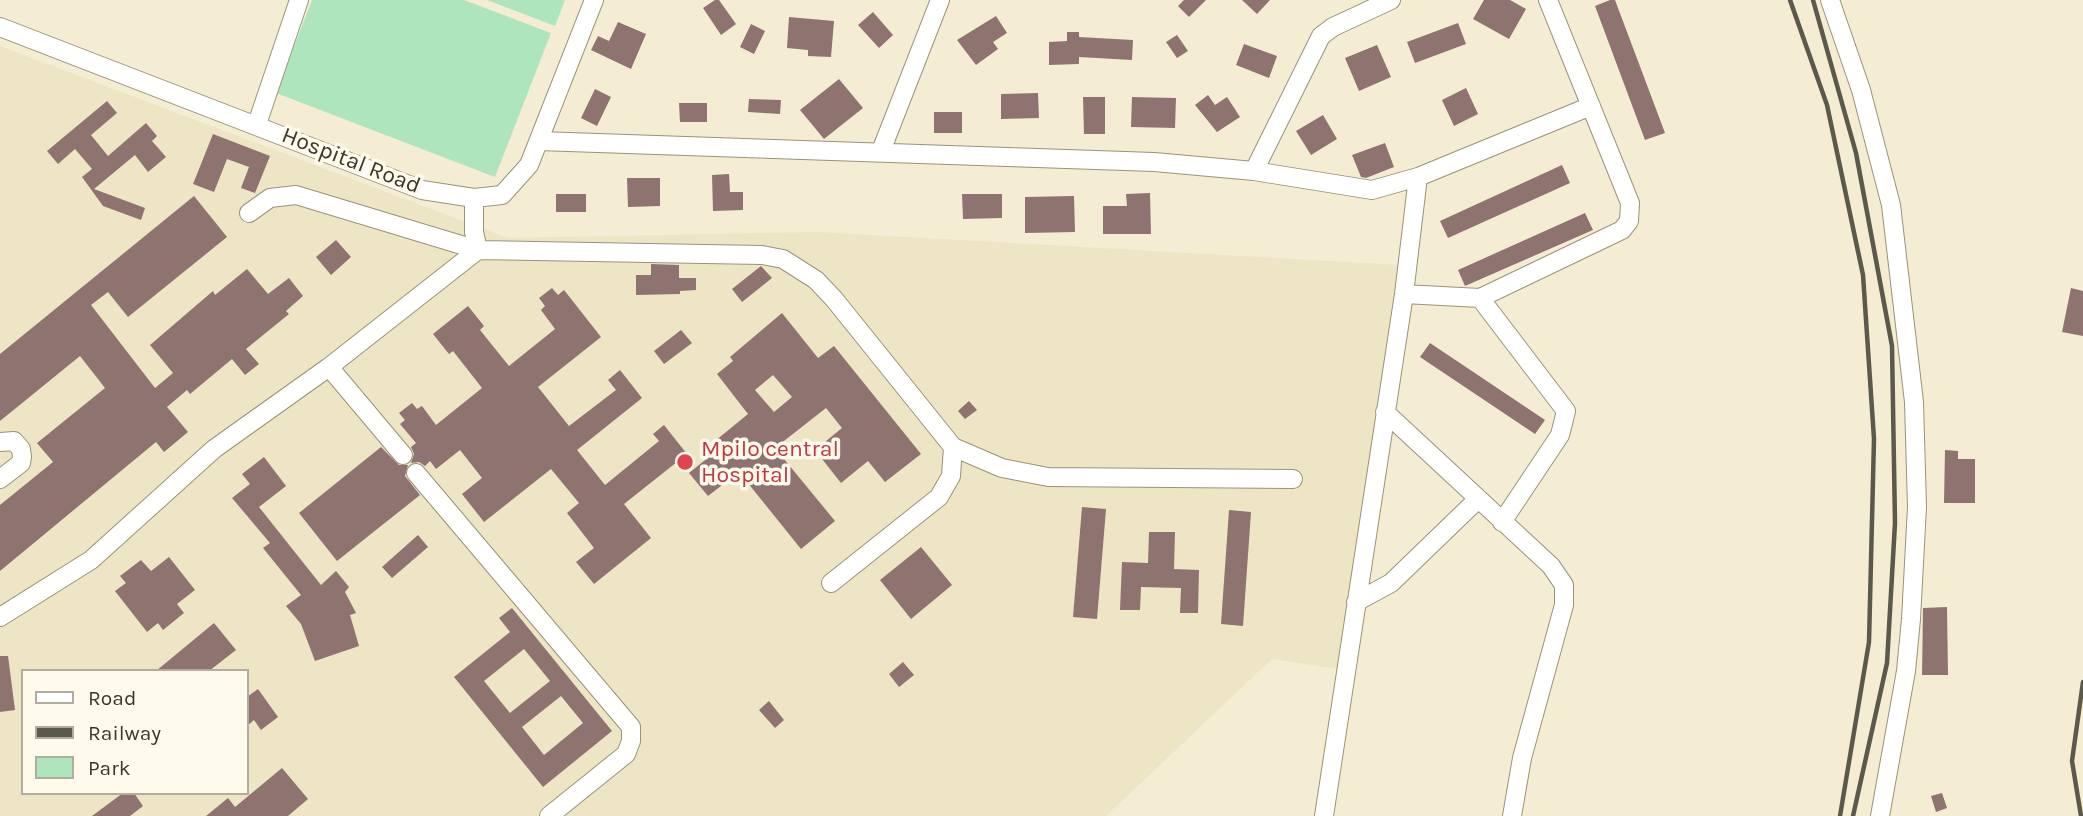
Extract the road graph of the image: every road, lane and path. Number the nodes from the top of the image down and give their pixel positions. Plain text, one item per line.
1 (299, 0) edge
2 (594, 0) edge
3 (940, 0) edge
4 (1391, 0) edge
5 (1548, 0) edge
6 (1830, 0) edge
7 (0, 27) edge
8 (1591, 106) junction
9 (257, 124) junction
10 (539, 141) junction
11 (881, 151) junction
12 (1254, 171) junction
13 (1418, 177) junction
14 (474, 198) junction
15 (249, 213) dead end
16 (478, 250) junction
17 (1404, 294) junction
18 (1480, 298) junction
19 (329, 367) junction
20 (1385, 412) junction
21 (0, 442) edge
22 (953, 447) junction
23 (402, 454) dead end
24 (416, 473) dead end
25 (0, 479) edge
26 (1293, 479) dead end
27 (1477, 500) junction
28 (1502, 522) junction
29 (831, 583) dead end
30 (1356, 602) junction
31 (0, 617) edge
32 (549, 816) edge
33 (1324, 816) edge
34 (1512, 816) edge
35 (1880, 816) edge

1 - 9 street
2 - 10 street, Hospital Road
3 - 11 street
4 - 12 street
5 - 8 street
6 - 35 street
7 - 9 street, Hospital Road
8 - 13 street
8 - 18 street
9 - 14 street, Hospital Road
10 - 11 street
10 - 14 street, Hospital Road
11 - 12 street
12 - 13 street
13 - 17 street
14 - 16 street
15 - 16 street
16 - 19 street
16 - 22 street
17 - 18 street
17 - 20 street
18 - 28 street
19 - 23 street
19 - 31 street
20 - 27 street
20 - 30 street
21 - 25 street
22 - 26 street
22 - 29 street
24 - 32 street
27 - 28 street
27 - 30 street
28 - 34 street
30 - 33 street

